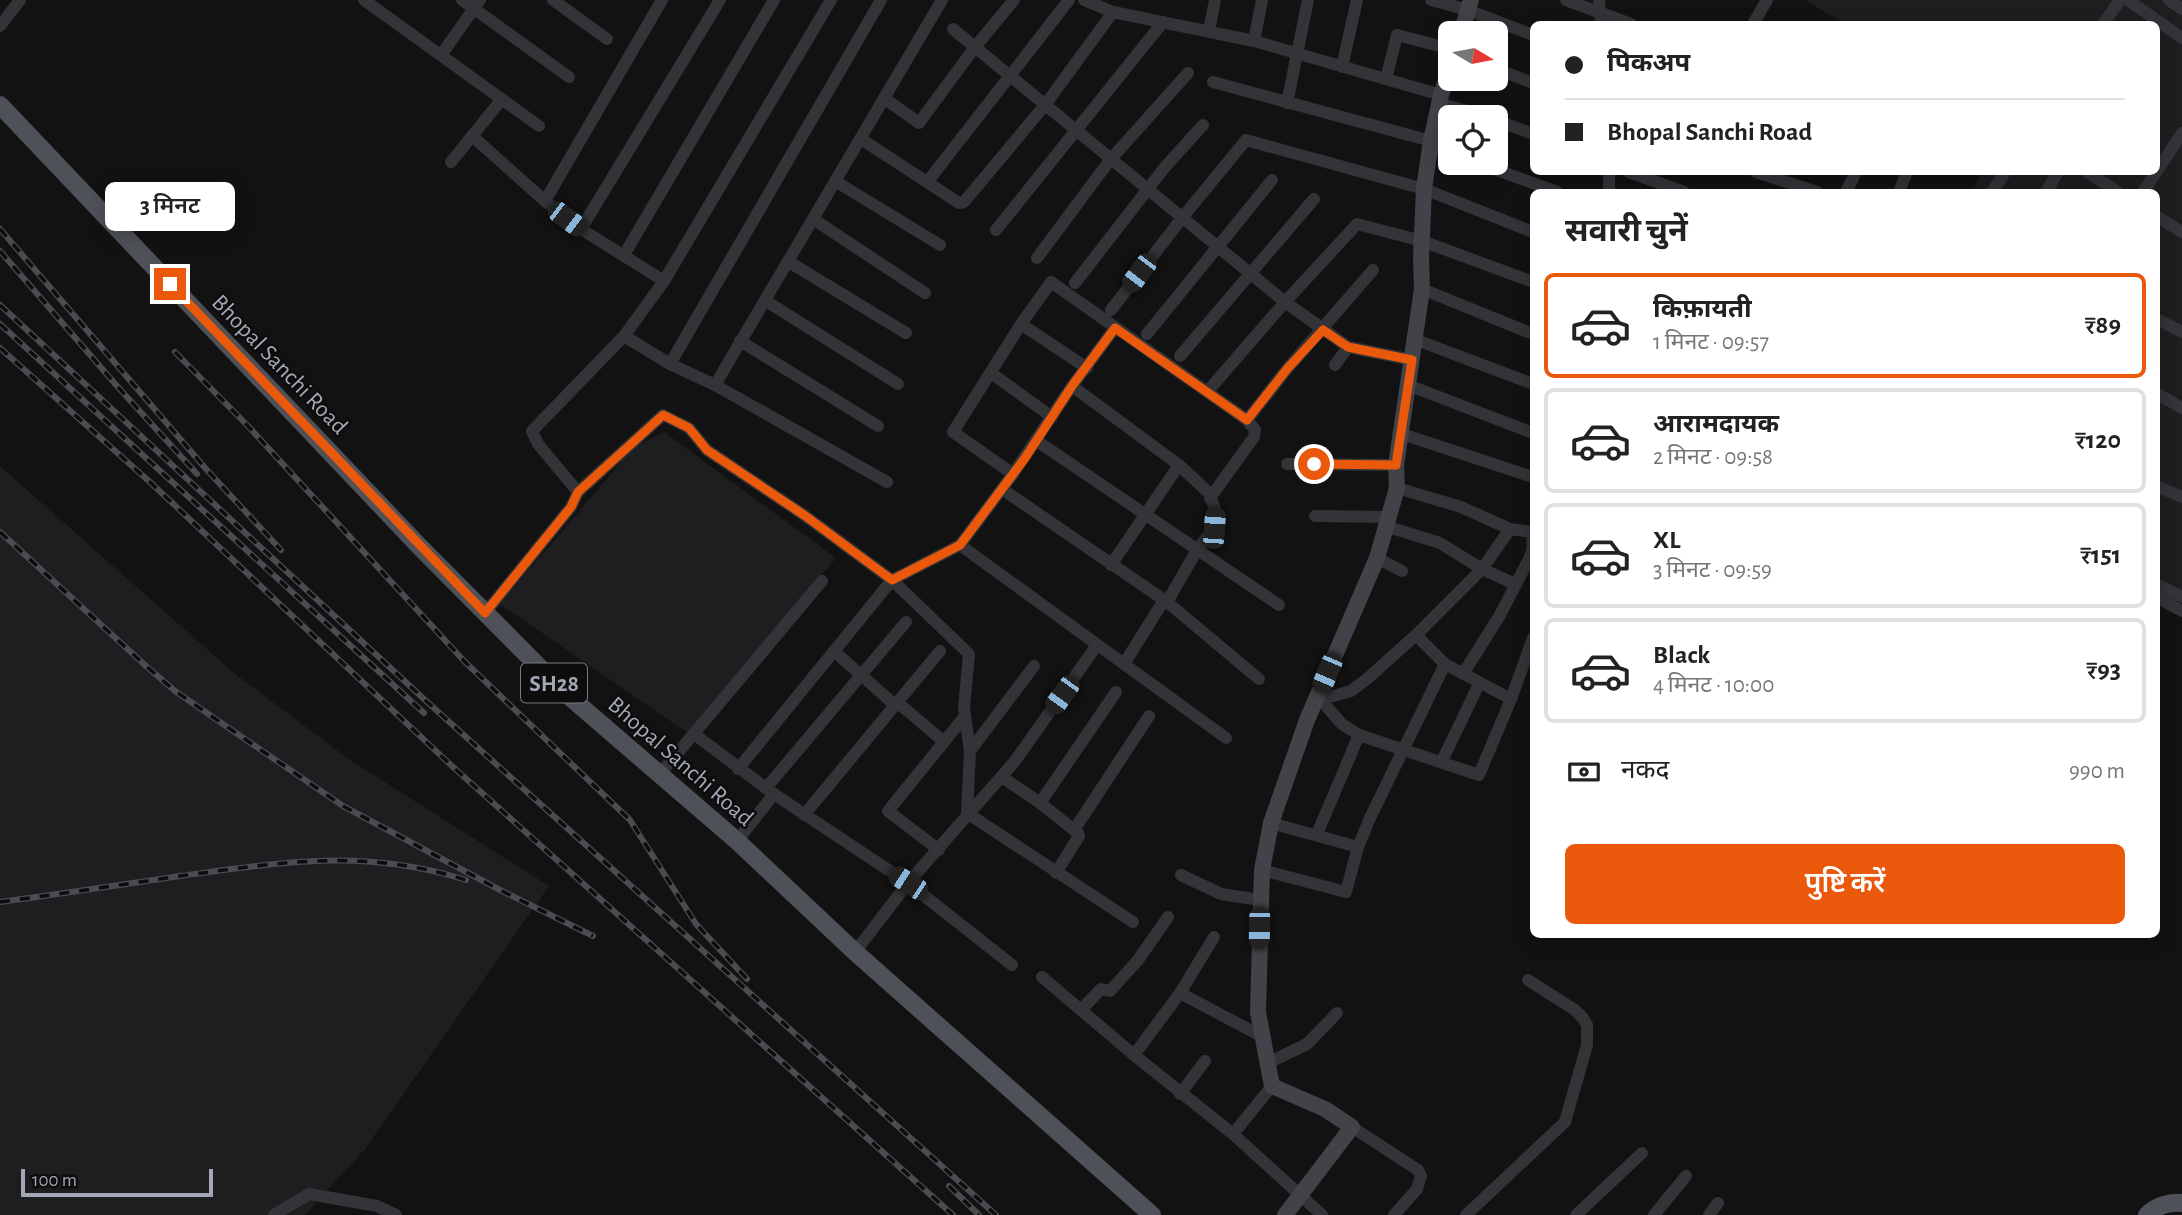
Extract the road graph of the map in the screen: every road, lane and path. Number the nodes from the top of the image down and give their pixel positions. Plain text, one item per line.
1 (20, 0) edge
2 (364, 0) edge
3 (462, 0) edge
4 (553, 0) edge
5 (662, 0) edge
6 (720, 0) edge
7 (774, 0) edge
8 (831, 0) edge
9 (881, 0) edge
10 (942, 0) edge
11 (1014, 0) edge
12 (1069, 0) edge
13 (1084, 0) edge
14 (1215, 0) edge
15 (1262, 0) edge
16 (1308, 0) edge
17 (1357, 0) edge
18 (1431, 0) edge
19 (1566, 0) edge
20 (1767, 0) edge
21 (2120, 0) edge
22 (2128, 0) edge
23 (2169, 0) edge
24 (477, 5) edge
25 (1470, 5) edge
26 (2182, 9) edge
27 (1113, 12) junction
28 (1600, 12) edge
29 (1623, 21) edge
30 (1755, 21) edge
31 (2105, 21) edge
32 (2154, 21) edge
33 (1163, 22) junction
34 (2160, 25) edge
35 (0, 26) edge
36 (953, 29) dead end
37 (1209, 31) junction
38 (1530, 34) edge
39 (2182, 38) edge
40 (607, 39) dead end
41 (1254, 41) junction
42 (1438, 46) edge
43 (975, 47) junction
44 (1298, 54) junction
45 (440, 55) junction
46 (1342, 67) junction
47 (1188, 73) dead end
48 (1508, 74) edge
49 (1010, 75) junction
50 (569, 77) dead end
51 (1386, 79) junction
52 (1213, 82) dead end
53 (1530, 82) edge
54 (1443, 91) edge
55 (884, 98) junction
56 (502, 99) junction
57 (1440, 99) junction
58 (1287, 103) junction
59 (0, 105) edge
60 (1045, 105) junction
61 (1456, 105) edge
62 (1203, 125) dead end
63 (1508, 125) edge
64 (539, 126) dead end
65 (1075, 131) junction
66 (1530, 133) edge
67 (2182, 134) edge
68 (472, 136) junction
69 (861, 139) junction
70 (1430, 144) junction
71 (1438, 148) edge
72 (1110, 160) junction
73 (451, 162) dead end
74 (2160, 167) edge
75 (1508, 174) edge
76 (1637, 175) edge
77 (1765, 175) edge
78 (1804, 175) edge
79 (2092, 175) edge
80 (1272, 180) dead end
81 (835, 181) junction
82 (928, 181) junction
83 (1799, 186) junction
84 (1148, 188) junction
85 (1424, 189) junction
86 (1549, 189) edge
87 (1676, 189) edge
88 (1808, 189) edge
89 (2113, 189) edge
90 (1314, 199) dead end
91 (545, 201) junction
92 (1182, 218) junction
93 (2160, 218) edge
94 (813, 219) junction
95 (581, 229) junction
96 (996, 230) dead end
97 (1530, 231) edge
98 (2182, 232) edge
99 (1422, 241) junction
100 (940, 245) dead end
101 (1216, 246) junction
102 (624, 255) junction
103 (1037, 258) dead end
104 (789, 262) junction
105 (1373, 270) dead end
106 (1251, 272) junction
107 (664, 281) junction
108 (1530, 281) edge
109 (1075, 283) dead end
110 (1422, 289) junction
111 (925, 293) dead end
112 (765, 301) junction
113 (1285, 302) junction
114 (1111, 310) dead end
115 (2160, 321) edge
116 (1021, 324) junction
117 (1115, 328) junction
118 (1323, 330) junction
119 (2182, 332) edge
120 (906, 333) dead end
121 (1530, 333) edge
122 (1147, 334) dead end
123 (624, 336) junction
124 (1414, 339) junction
125 (740, 341) junction
126 (1348, 347) junction
127 (1180, 356) dead end
128 (1412, 360) junction
129 (670, 364) junction
130 (1335, 365) dead end
131 (1087, 368) junction
132 (991, 373) junction
133 (1530, 383) edge
134 (898, 384) dead end
135 (715, 385) junction
136 (1408, 385) junction
137 (1072, 386) junction
138 (1207, 392) junction
139 (2160, 395) edge
140 (2182, 408) edge
141 (1052, 417) junction
142 (1247, 420) junction
143 (878, 426) dead end
144 (1530, 432) edge
145 (1402, 434) junction
146 (1037, 441) junction
147 (1287, 464) dead end
148 (1179, 465) junction
149 (1396, 465) junction
150 (1013, 474) junction
151 (1530, 476) edge
152 (887, 482) dead end
153 (1396, 488) junction
154 (2160, 488) edge
155 (1002, 489) junction
156 (578, 492) junction
157 (1210, 498) junction
158 (2182, 498) edge
159 (1145, 515) junction
160 (1315, 516) dead end
161 (1387, 522) junction
162 (1510, 529) junction
163 (1530, 532) edge
164 (960, 545) junction
165 (1198, 550) junction
166 (1530, 554) edge
167 (1377, 558) junction
168 (1111, 565) junction
169 (1482, 569) junction
170 (1402, 571) dead end
171 (892, 580) junction
172 (822, 581) dead end
173 (1515, 584) junction
174 (2160, 586) edge
175 (2182, 597) edge
176 (2160, 599) edge
177 (1165, 601) junction
178 (1279, 606) dead end
179 (2182, 611) edge
180 (485, 613) junction
181 (906, 622) dead end
182 (1416, 635) junction
183 (1097, 645) junction
184 (1530, 646) edge
185 (940, 651) dead end
186 (835, 652) junction
187 (1124, 664) junction
188 (1444, 664) junction
189 (1034, 666) dead end
190 (1463, 674) junction
191 (862, 676) junction
192 (1259, 679) dead end
193 (1479, 684) junction
194 (1116, 692) dead end
195 (1317, 696) junction
196 (1511, 699) junction
197 (896, 704) junction
198 (965, 716) junction
199 (1149, 716) dead end
200 (694, 734) junction
201 (1359, 735) junction
202 (1226, 738) dead end
203 (943, 741) junction
204 (1405, 749) junction
205 (970, 751) junction
206 (1441, 761) junction
207 (738, 769) junction
208 (660, 774) junction
209 (1002, 777) junction
210 (770, 791) junction
211 (1040, 803) junction
212 (967, 813) junction
213 (804, 815) junction
214 (1271, 823) junction
215 (1074, 830) junction
216 (1317, 834) junction
217 (737, 841) junction
218 (1358, 848) junction
219 (939, 850) junction
220 (1262, 870) junction
221 (1056, 873) junction
222 (1181, 875) dead end
223 (908, 883) junction
224 (1260, 900) junction
225 (1168, 917) dead end
226 (1133, 922) dead end
227 (1214, 937) dead end
228 (855, 952) junction
229 (1012, 965) dead end
230 (1042, 976) dead end
231 (1528, 980) dead end
232 (1181, 993) junction
233 (1082, 1009) junction
234 (1337, 1013) dead end
235 (1263, 1037) junction
236 (1134, 1055) junction
237 (1205, 1061) dead end
238 (1268, 1063) junction
239 (1272, 1086) junction
240 (1180, 1094) junction
241 (1352, 1128) junction
242 (1233, 1134) junction
243 (1642, 1153) dead end
244 (1686, 1176) dead end
245 (1302, 1195) junction
246 (2179, 1199) edge
247 (1718, 1203) dead end
248 (1658, 1213) edge
249 (274, 1215) edge
250 (396, 1215) edge
251 (1153, 1215) edge
252 (1285, 1215) edge
253 (1322, 1215) edge
254 (1394, 1215) edge
255 (1466, 1215) edge
256 (1576, 1215) edge
257 (1709, 1215) edge
258 (2147, 1215) edge

1 - 35 street
2 - 45 street
3 - 24 street
4 - 40 street
5 - 91 street
6 - 95 street
7 - 102 street
8 - 107 street
9 - 129 street
10 - 55 street
11 - 43 street
12 - 49 street
13 - 27 street
14 - 37 street
15 - 41 street
16 - 44 street
17 - 46 street
18 - 25 street
19 - 28 street
20 - 30 street
21 - 31 street
22 - 32 street
23 - 26 street
24 - 45 street
24 - 50 street
25 - 38 street
27 - 33 street
27 - 60 street
28 - 29 street
33 - 37 street
33 - 65 street
34 - 39 street
36 - 43 street
37 - 41 street
41 - 44 street
42 - 51 street
43 - 49 street
43 - 55 street
44 - 46 street
44 - 58 street
45 - 56 street
46 - 51 street
47 - 72 street
48 - 53 street
49 - 60 street
49 - 82 street
51 - 57 street
52 - 58 street
54 - 57 street
55 - 69 street
56 - 64 street
56 - 68 street
57 - 61 street
57 - 70 street
58 - 70 street
59 - 180 main road, Bhopal Sanchi Road / SH28
60 - 65 street
60 - 82 street
62 - 84 street
63 - 66 street
65 - 72 street
65 - 96 street
67 - 74 street
68 - 73 street
68 - 91 street
69 - 81 street
69 - 82 street
70 - 71 street
70 - 85 street
72 - 84 street
72 - 103 street
75 - 86 street
76 - 87 street
77 - 83 street
78 - 83 street
79 - 89 street
80 - 101 street
81 - 94 street
81 - 100 street
83 - 88 street
84 - 92 street
84 - 109 street
85 - 92 street
85 - 97 street
85 - 99 street
90 - 106 street
91 - 95 street
92 - 101 street
92 - 114 street
93 - 98 street
94 - 104 street
94 - 111 street
95 - 102 street
99 - 108 street
99 - 110 street
99 - 113 street
101 - 106 street
101 - 122 street
102 - 107 street
104 - 112 street
104 - 120 street
105 - 118 street
106 - 113 street
106 - 127 street
107 - 123 street
110 - 121 street
110 - 124 street
112 - 125 street
112 - 134 street
113 - 118 street
113 - 138 street
115 - 119 street
116 - 117 street
116 - 131 street
116 - 132 street
117 - 131 street
117 - 138 street
118 - 126 street
118 - 142 street
123 - 129 street
123 - 156 street
124 - 128 street
124 - 133 street
125 - 135 street
125 - 143 street
126 - 128 street
126 - 130 street
128 - 136 street
129 - 135 street
131 - 137 street
132 - 141 street
132 - 150 street
135 - 152 street
136 - 144 street
136 - 145 street
137 - 141 street
137 - 148 street
138 - 142 street
139 - 140 street
141 - 146 street
142 - 157 street
145 - 149 street
145 - 151 street
146 - 150 street
146 - 159 street
147 - 149 street
148 - 157 street
148 - 159 street
149 - 153 street
150 - 155 street
153 - 161 street
153 - 162 street
154 - 158 street
155 - 164 street
155 - 168 street
156 - 171 street
156 - 180 street
157 - 165 street
159 - 165 street
159 - 168 street
160 - 161 street
161 - 167 street
161 - 169 street
162 - 163 street
162 - 169 street
164 - 171 street
164 - 183 street
165 - 177 street
165 - 178 street
166 - 173 street
167 - 170 street
167 - 195 street
168 - 177 street
169 - 173 street
169 - 182 street
171 - 186 street
171 - 198 street
172 - 200 street
173 - 190 street
174 - 175 street
176 - 179 street
177 - 187 street
177 - 192 street
180 - 208 main road, Bhopal Sanchi Road / SH28
181 - 191 street
182 - 188 street
182 - 195 street
183 - 187 street
183 - 209 street
184 - 196 street
185 - 197 street
186 - 191 street
186 - 207 street
187 - 202 street
188 - 190 street
188 - 204 street
189 - 205 street
190 - 193 street
191 - 197 street
191 - 210 street
193 - 196 street
193 - 206 street
194 - 211 street
195 - 201 street
195 - 214 street
196 - 206 street
197 - 203 street
197 - 213 street
198 - 203 street
198 - 205 street
199 - 215 street
200 - 207 street
200 - 208 street
201 - 204 street
201 - 216 street
203 - 219 street
204 - 206 street
204 - 218 street
205 - 212 street
207 - 210 street
208 - 217 main road, Bhopal Sanchi Road / SH28
209 - 211 street
209 - 212 street
210 - 213 street
210 - 217 street
211 - 215 street
212 - 219 street
212 - 221 street
213 - 223 street
214 - 216 street
214 - 220 street
215 - 221 street
216 - 218 street
217 - 228 main road, Bhopal Sanchi Road / SH28
218 - 220 street
219 - 223 street
220 - 224 street
221 - 226 street
222 - 224 street
223 - 228 street
223 - 229 street
224 - 235 street
225 - 233 street
227 - 232 street
228 - 251 main road, Bhopal Sanchi Road / SH28
230 - 233 street
231 - 255 street
232 - 235 street
232 - 236 street
233 - 236 street
234 - 238 street
235 - 238 street
236 - 240 street
237 - 240 street
238 - 239 street
239 - 241 street
239 - 242 street
240 - 242 street
241 - 245 street
241 - 254 street
242 - 245 street
243 - 256 street
244 - 248 street
245 - 252 street
245 - 253 street
246 - 258 main road
247 - 257 street
249 - 250 street

